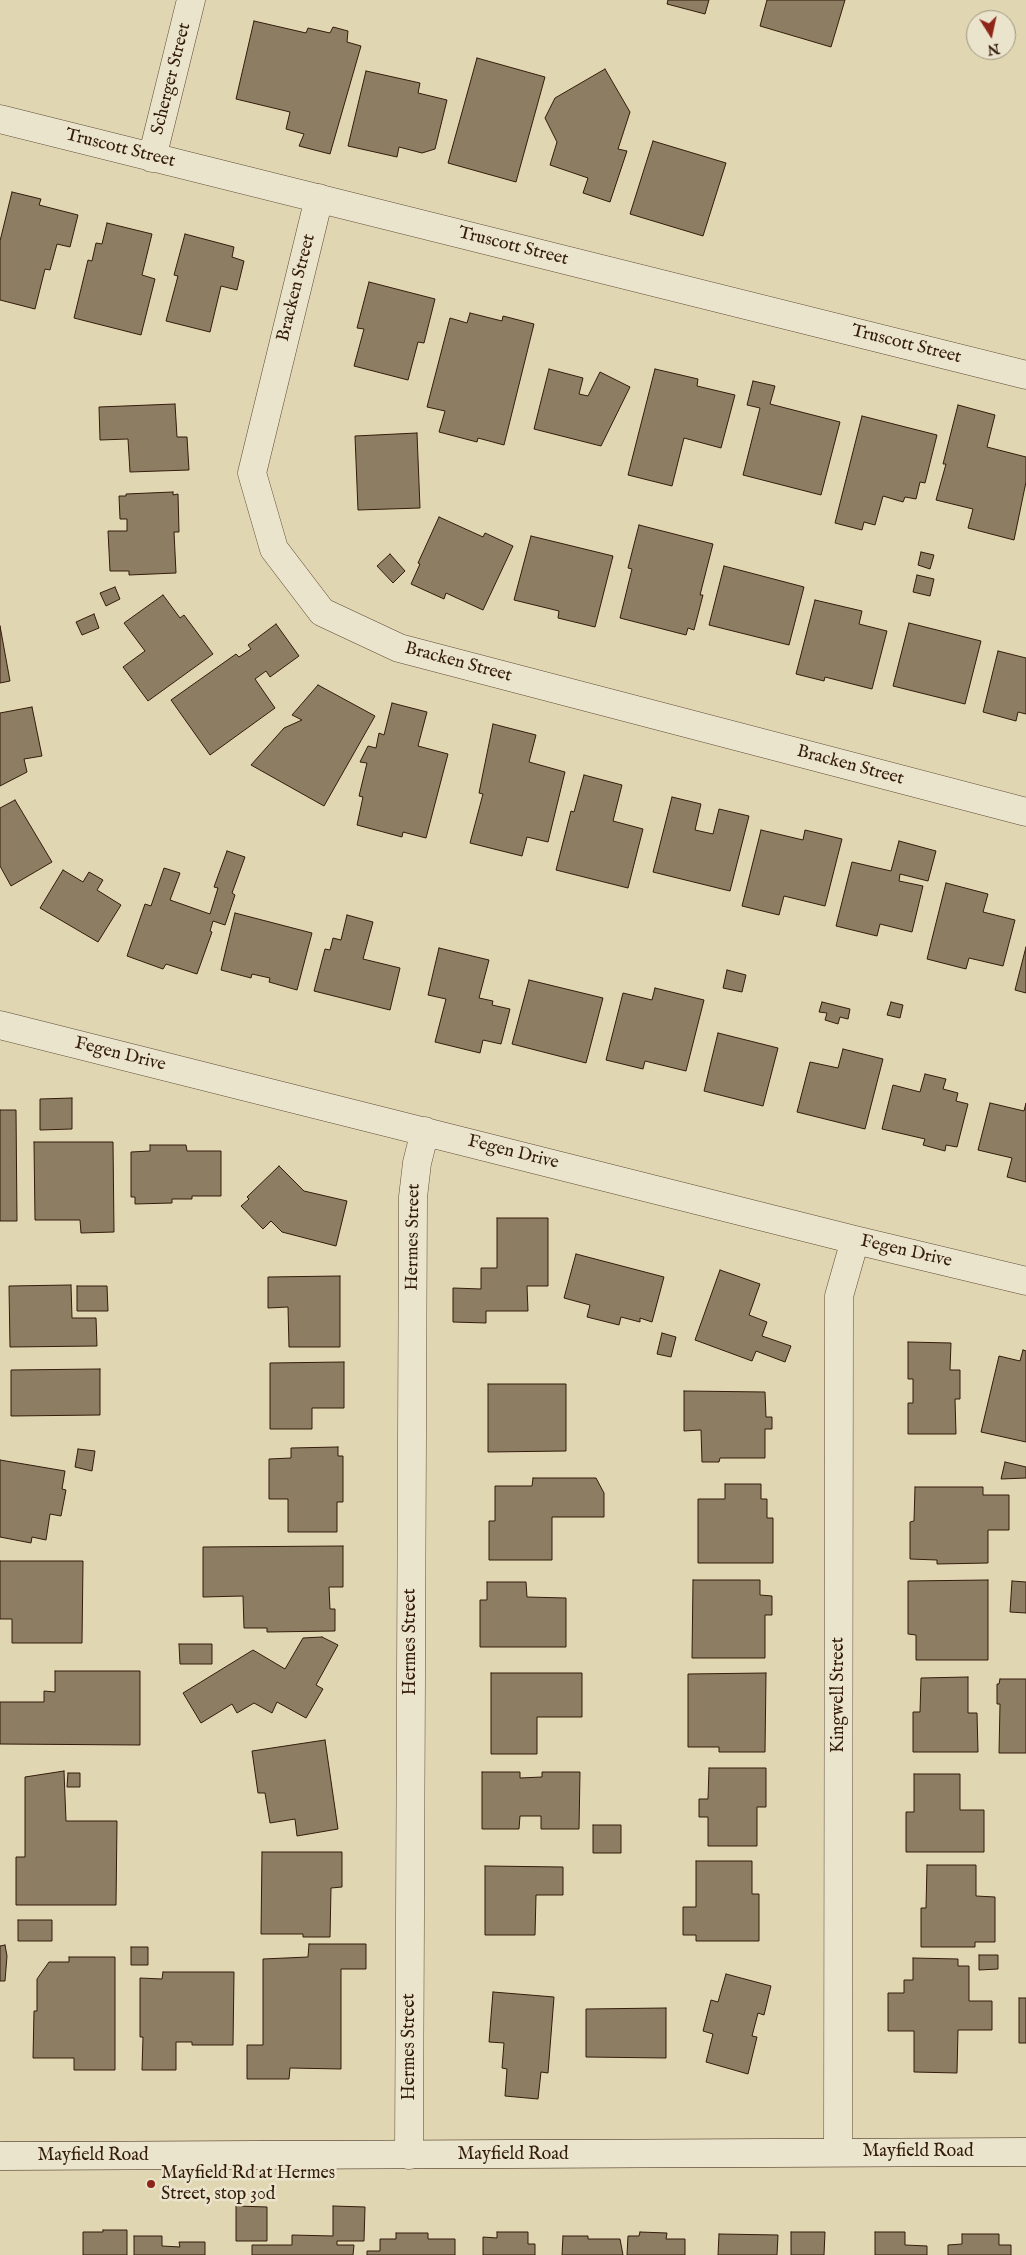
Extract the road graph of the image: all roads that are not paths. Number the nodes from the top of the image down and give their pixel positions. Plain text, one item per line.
1 (191, 0) edge
2 (0, 119) edge
3 (152, 158) junction
4 (319, 198) junction
5 (1026, 375) edge
6 (1026, 812) edge
7 (0, 1025) edge
8 (426, 1131) junction
9 (855, 1240) junction
10 (1026, 1281) edge
11 (838, 2152) junction
12 (1026, 2152) edge
13 (0, 2156) edge
14 (409, 2156) junction

1 - 3 street, Scherger Street
2 - 3 street, Truscott Street
3 - 4 street, Truscott Street
4 - 5 street, Truscott Street
4 - 6 street, Bracken Street
7 - 8 street, Fegen Drive
8 - 9 street, Fegen Drive
8 - 14 street, Hermes Street
9 - 10 street, Fegen Drive
9 - 11 street, Kingwell Street
11 - 12 street, Mayfield Road
11 - 14 street, Mayfield Road
13 - 14 street, Mayfield Road

